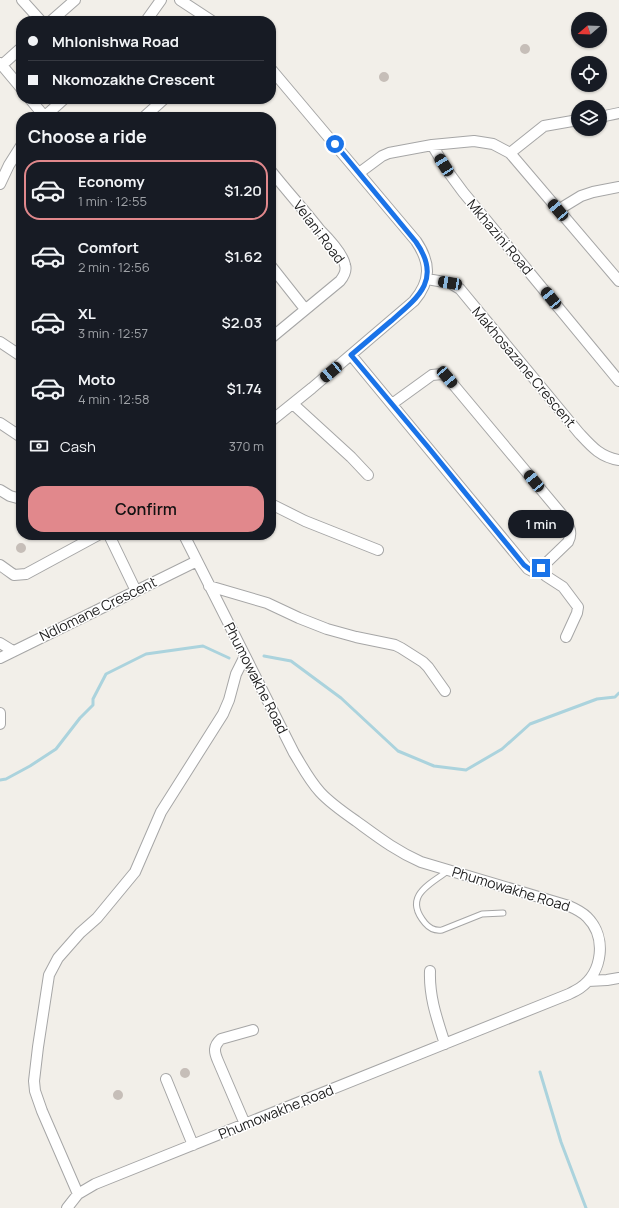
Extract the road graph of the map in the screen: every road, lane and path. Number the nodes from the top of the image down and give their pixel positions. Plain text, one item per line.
1 (22, 0) edge
2 (75, 0) edge
3 (161, 0) edge
4 (180, 0) edge
5 (36, 16) edge
6 (57, 16) edge
7 (150, 16) edge
8 (204, 16) edge
9 (16, 52) edge
10 (1, 64) edge
11 (276, 75) edge
12 (16, 82) edge
13 (34, 104) edge
14 (59, 104) edge
15 (158, 104) edge
16 (41, 112) edge
17 (50, 112) edge
18 (150, 112) edge
19 (619, 113) edge
20 (607, 116) edge
21 (571, 121) edge
22 (432, 145) junction
23 (510, 153) junction
24 (16, 154) edge
25 (359, 173) junction
26 (276, 177) edge
27 (0, 184) edge
28 (619, 187) edge
29 (558, 210) junction
30 (276, 272) edge
31 (617, 276) edge
32 (426, 279) junction
33 (305, 310) junction
34 (276, 334) edge
35 (0, 342) edge
36 (16, 353) edge
37 (351, 355) junction
38 (619, 381) edge
39 (292, 404) junction
40 (392, 404) junction
41 (276, 417) edge
42 (0, 423) edge
43 (16, 433) edge
44 (619, 460) edge
45 (368, 475) dead end
46 (0, 490) edge
47 (16, 498) edge
48 (276, 506) edge
49 (89, 540) edge
50 (111, 540) edge
51 (186, 540) edge
52 (378, 550) dead end
53 (197, 561) junction
54 (0, 565) edge
55 (541, 568) junction
56 (209, 586) junction
57 (136, 590) junction
58 (566, 637) dead end
59 (0, 643) edge
60 (13, 652) junction
61 (245, 656) junction
62 (0, 658) edge
63 (445, 692) dead end
64 (0, 713) edge
65 (0, 724) edge
66 (449, 870) junction
67 (503, 913) dead end
68 (430, 971) dead end
69 (619, 978) edge
70 (588, 980) junction
71 (253, 1030) dead end
72 (445, 1044) junction
73 (166, 1079) dead end
74 (245, 1124) junction
75 (193, 1145) junction
76 (78, 1194) junction
77 (67, 1208) edge

1 - 5 street
2 - 6 street
3 - 7 street
4 - 8 street
9 - 10 street
10 - 12 street
11 - 25 street
13 - 16 street
14 - 17 street
15 - 18 street
19 - 20 street
21 - 23 street
22 - 23 street
22 - 25 street
22 - 38 street, Mkhazini Road
23 - 29 street
24 - 27 street
25 - 32 street
26 - 33 street, Velani Road
28 - 29 street
29 - 31 street
30 - 33 street
32 - 37 street
32 - 44 street, Makhosazane Crescent
33 - 34 street, Velani Road
35 - 36 street
37 - 39 street
37 - 40 street
39 - 41 street
39 - 45 street
40 - 55 street
40 - 55 street
42 - 43 street
46 - 47 street
48 - 52 street
49 - 54 street
50 - 57 street
51 - 53 street, Phumowakhe Road
53 - 56 street, Phumowakhe Road
53 - 57 street, Ndlomane Crescent
55 - 58 street
56 - 61 street, Phumowakhe Road
56 - 63 street
57 - 60 street, Ndlomane Crescent
59 - 60 street
60 - 62 street, Ndlomane Crescent
61 - 66 street, Phumowakhe Road
61 - 76 street
64 - 65 street
66 - 67 lane
66 - 70 street, Phumowakhe Road
68 - 72 street
69 - 70 street
70 - 72 street, Phumowakhe Road
71 - 74 street
72 - 74 street, Phumowakhe Road
73 - 75 street
74 - 75 street, Phumowakhe Road
75 - 76 street, Phumowakhe Road
76 - 77 street, Phumowakhe Road

